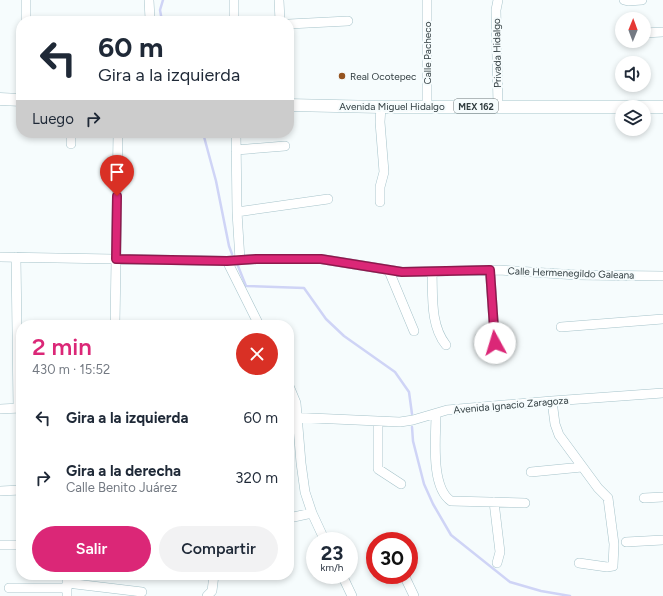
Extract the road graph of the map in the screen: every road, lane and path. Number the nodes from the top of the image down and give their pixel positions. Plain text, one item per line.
1 (26, 0) edge
2 (150, 0) edge
3 (234, 0) edge
4 (279, 0) edge
5 (427, 0) edge
6 (498, 0) edge
7 (624, 0) edge
8 (642, 0) edge
9 (26, 16) edge
10 (150, 16) edge
11 (234, 16) edge
12 (280, 16) edge
13 (348, 21) dead end
14 (294, 24) edge
15 (663, 32) edge
16 (651, 33) edge
17 (0, 99) edge
18 (16, 100) edge
19 (294, 105) edge
20 (498, 106) junction
21 (381, 107) junction
22 (428, 107) junction
23 (663, 107) edge
24 (71, 138) edge
25 (118, 138) edge
26 (236, 138) edge
27 (71, 144) dead end
28 (285, 146) dead end
29 (236, 150) junction
30 (328, 199) dead end
31 (380, 202) dead end
32 (237, 212) junction
33 (0, 257) edge
34 (16, 257) junction
35 (116, 259) junction
36 (240, 260) junction
37 (227, 261) junction
38 (490, 270) junction
39 (389, 271) junction
40 (432, 272) junction
41 (663, 276) edge
42 (663, 319) edge
43 (18, 320) edge
44 (115, 320) edge
45 (256, 320) edge
46 (561, 327) dead end
47 (414, 331) dead end
48 (495, 343) dead end
49 (446, 345) dead end
50 (663, 393) edge
51 (294, 398) edge
52 (552, 401) junction
53 (16, 408) edge
54 (0, 409) edge
55 (294, 413) edge
56 (436, 414) junction
57 (294, 418) edge
58 (378, 422) junction
59 (294, 424) edge
60 (582, 466) junction
61 (531, 472) dead end
62 (401, 484) dead end
63 (16, 490) edge
64 (0, 491) edge
65 (663, 497) edge
66 (644, 498) dead end
67 (494, 502) junction
68 (525, 503) dead end
69 (312, 513) junction
70 (294, 517) edge
71 (321, 532) edge
72 (663, 540) edge
73 (626, 542) dead end
74 (0, 545) edge
75 (16, 545) edge
76 (497, 563) dead end
77 (580, 563) dead end
78 (213, 580) edge
79 (346, 584) edge
80 (408, 584) edge
81 (67, 586) edge
82 (10, 588) dead end
83 (142, 592) dead end
84 (207, 596) edge
85 (352, 596) edge
86 (414, 596) edge

1 - 9 street
2 - 10 street
3 - 11 street
4 - 12 street
5 - 22 street, Calle Pacheco
6 - 20 street, Privada Hidalgo
7 - 8 street
13 - 14 street
15 - 16 street
17 - 18 main road
19 - 21 main road, Avenida Miguel Hidalgo / MEX 162
20 - 22 main road, Avenida Miguel Hidalgo / MEX 162
20 - 23 main road, Avenida Miguel Hidalgo / MEX 162
21 - 22 main road, Avenida Miguel Hidalgo / MEX 162
21 - 31 street
24 - 27 street
25 - 35 street
26 - 29 street
28 - 29 street
29 - 32 street
30 - 32 street
32 - 36 street
33 - 34 street, Calle Hermenegildo Galeana
34 - 35 street, Calle Hermenegildo Galeana
34 - 43 street
35 - 37 street, Calle Hermenegildo Galeana
35 - 44 street
36 - 37 street, Calle Hermenegildo Galeana
36 - 39 street, Calle Hermenegildo Galeana
37 - 45 street
38 - 40 street, Calle Hermenegildo Galeana
38 - 41 street, Calle Hermenegildo Galeana
38 - 48 street
39 - 40 street, Calle Hermenegildo Galeana
39 - 47 street
40 - 49 street
42 - 46 street
50 - 52 street, Avenida Ignacio Zaragoza
51 - 55 street
52 - 56 street, Avenida Ignacio Zaragoza
52 - 60 street
53 - 54 street
56 - 58 street, Avenida Ignacio Zaragoza
56 - 67 street
57 - 58 street, Avenida Ignacio Zaragoza
58 - 62 street
59 - 69 street
60 - 61 street
60 - 77 street
63 - 64 street
65 - 66 street
67 - 68 street
67 - 76 street
69 - 70 street
69 - 71 street
72 - 73 street
74 - 75 street
78 - 84 street
79 - 85 street
80 - 86 street
81 - 82 street
81 - 83 street

